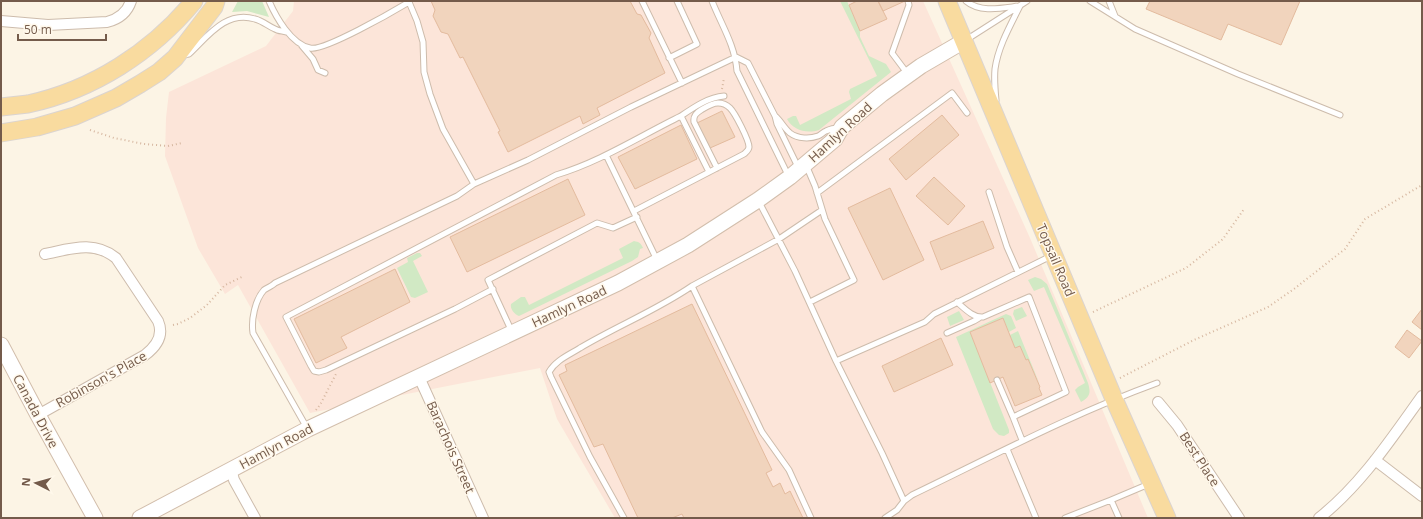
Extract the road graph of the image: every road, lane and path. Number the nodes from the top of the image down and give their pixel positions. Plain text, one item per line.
1 (194, 1) edge
2 (216, 1) edge
3 (269, 1) edge
4 (642, 1) edge
5 (677, 1) edge
6 (712, 1) edge
7 (908, 1) edge
8 (947, 1) edge
9 (966, 1) edge
10 (1027, 1) edge
11 (1090, 1) edge
12 (1109, 1) edge
13 (409, 2) edge
14 (129, 6) edge
15 (1020, 6) junction
16 (1116, 17) junction
17 (1, 21) edge
18 (286, 32) junction
19 (964, 42) junction
20 (301, 45) junction
21 (736, 57) junction
22 (175, 58) junction
23 (669, 58) junction
24 (325, 73) dead end
25 (908, 75) junction
26 (682, 83) junction
27 (724, 96) dead end
28 (1, 107) edge
29 (967, 113) dead end
30 (1340, 115) dead end
31 (681, 116) junction
32 (775, 116) junction
33 (997, 119) junction
34 (842, 127) junction
35 (90, 130) dead end
36 (1, 133) edge
37 (182, 143) dead end
38 (606, 155) junction
39 (717, 168) junction
40 (798, 170) junction
41 (709, 172) junction
42 (474, 184) junction
43 (1422, 185) edge
44 (989, 192) dead end
45 (817, 193) junction
46 (758, 200) junction
47 (1244, 209) dead end
48 (822, 210) junction
49 (634, 211) junction
50 (637, 217) junction
51 (779, 239) junction
52 (45, 254) dead end
53 (1054, 255) junction
54 (658, 261) junction
55 (1018, 272) junction
56 (244, 276) dead end
57 (692, 286) junction
58 (493, 289) junction
59 (810, 302) junction
60 (957, 302) junction
61 (979, 318) junction
62 (1081, 318) junction
63 (173, 325) dead end
64 (512, 333) junction
65 (947, 333) dead end
66 (1, 345) edge
67 (836, 361) junction
68 (335, 366) junction
69 (420, 377) junction
70 (997, 380) dead end
71 (1157, 383) dead end
72 (1111, 391) junction
73 (1422, 396) edge
74 (1158, 402) dead end
75 (314, 413) dead end
76 (38, 415) junction
77 (1013, 417) junction
78 (308, 429) junction
79 (1022, 440) junction
80 (1007, 449) junction
81 (1375, 460) junction
82 (231, 469) junction
83 (1151, 483) junction
84 (1422, 496) edge
85 (1111, 500) junction
86 (904, 501) junction
87 (94, 518) edge
88 (140, 518) edge
89 (255, 518) edge
90 (483, 518) edge
91 (624, 518) edge
92 (811, 518) edge
93 (885, 518) edge
94 (1036, 518) edge
95 (1065, 518) edge
96 (1119, 518) edge
97 (1167, 518) edge
98 (1239, 518) edge
99 (1319, 518) edge

1 - 28 main road
2 - 22 main road
3 - 18 lane
4 - 23 lane
5 - 23 lane
6 - 21 lane
7 - 25 lane
8 - 19 main road, Topsail Road
9 - 15 lane
10 - 15 lane
11 - 16 lane
12 - 16 lane
13 - 20 lane
13 - 42 lane
14 - 17 street
15 - 19 lane
15 - 33 lane
16 - 30 lane
18 - 20 lane
18 - 22 lane
19 - 25 street, Hamlyn Road
19 - 33 main road, Topsail Road
20 - 24 lane
21 - 26 lane
21 - 32 lane
21 - 40 lane
22 - 36 main road
23 - 26 lane
25 - 34 street, Hamlyn Road
26 - 42 lane
27 - 31 lane
29 - 45 lane
31 - 38 lane
31 - 41 lane
32 - 34 lane
32 - 40 lane
33 - 53 main road, Topsail Road
34 - 40 street, Hamlyn Road
35 - 37 path
38 - 49 lane
38 - 68 lane
39 - 39 lane
39 - 41 lane
40 - 45 lane
40 - 46 street, Hamlyn Road
41 - 49 lane
42 - 78 lane
43 - 72 path
44 - 55 lane
45 - 48 lane
46 - 51 lane
46 - 54 street, Hamlyn Road
47 - 62 path
48 - 51 lane
48 - 59 lane
49 - 50 lane
50 - 54 lane
50 - 58 lane
51 - 57 lane
51 - 59 lane
52 - 76 street, Robinson's Place
53 - 55 lane
53 - 62 main road, Topsail Road
54 - 64 street, Hamlyn Road
55 - 60 lane
56 - 63 path
57 - 91 lane
57 - 92 lane
58 - 64 lane
58 - 68 lane
59 - 67 lane
60 - 61 lane
60 - 67 lane
61 - 65 lane
61 - 77 lane
62 - 72 main road, Topsail Road
64 - 69 street, Hamlyn Road
66 - 76 street, Canada Drive
67 - 86 lane
68 - 75 path
69 - 78 street, Hamlyn Road
69 - 90 street, Barachois Street
70 - 77 lane
71 - 72 lane
72 - 79 lane
72 - 83 main road, Topsail Road
73 - 81 street
74 - 98 street, Best Place
76 - 87 street, Canada Drive
77 - 79 lane
78 - 82 street, Hamlyn Road
79 - 80 lane
80 - 86 lane
80 - 94 lane
81 - 84 street
81 - 99 street
82 - 88 street, Hamlyn Road
82 - 89 street
83 - 85 lane
83 - 97 main road, Topsail Road
85 - 95 lane
85 - 96 lane
86 - 93 lane

